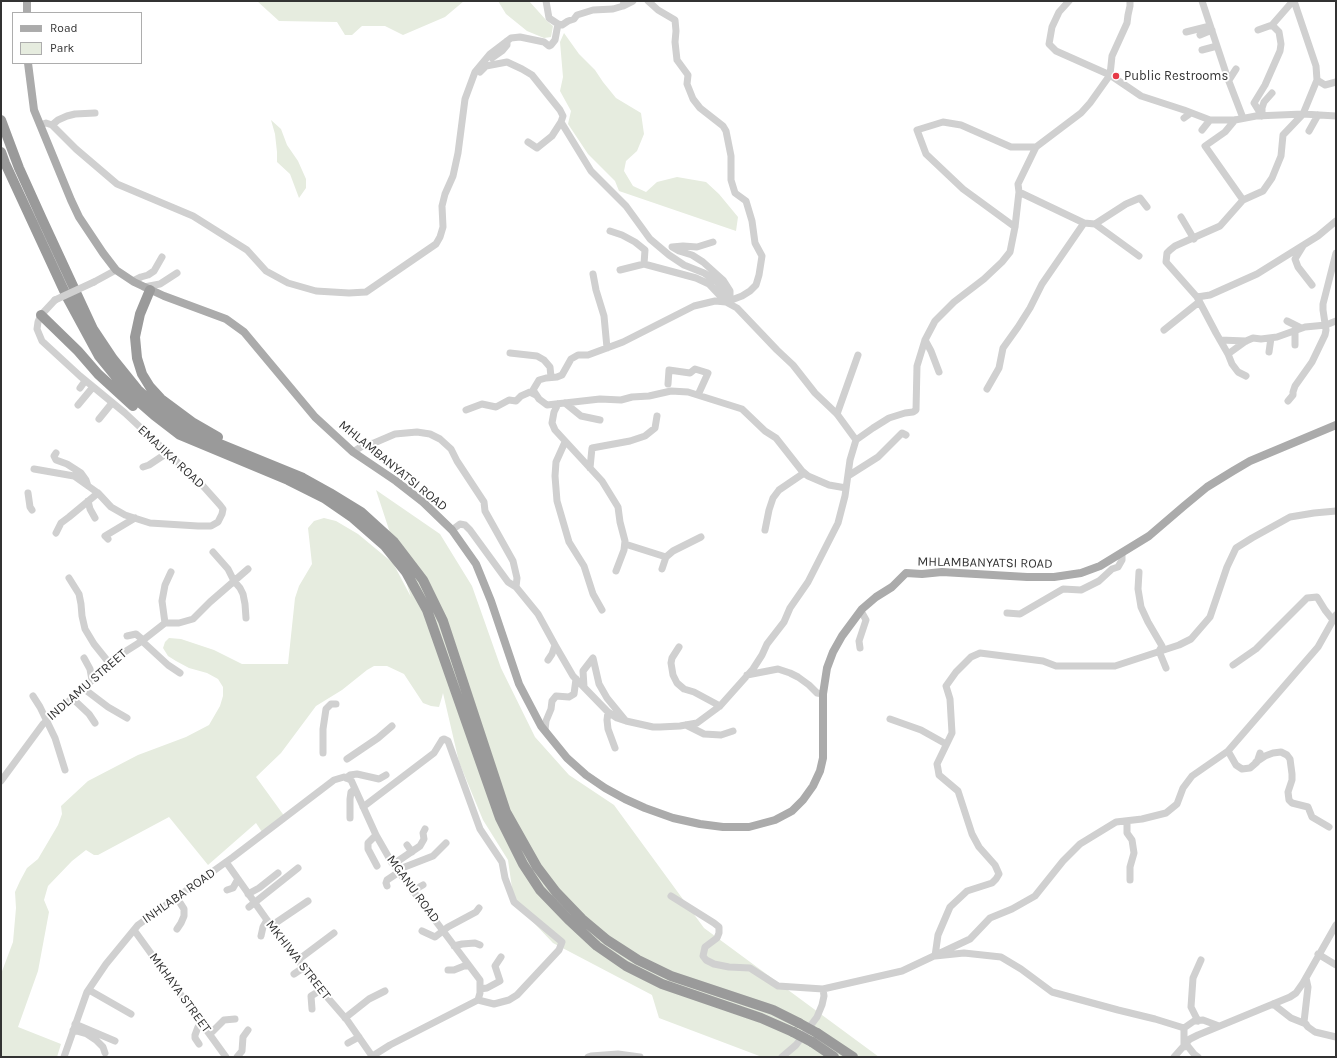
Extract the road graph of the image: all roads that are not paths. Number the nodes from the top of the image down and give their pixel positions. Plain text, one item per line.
1 (27, 1) edge
2 (546, 1) edge
3 (633, 1) edge
4 (648, 1) edge
5 (1070, 1) edge
6 (1130, 1) edge
7 (1202, 1) edge
8 (1293, 1) edge
9 (624, 3) edge
10 (27, 12) edge
11 (558, 24) junction
12 (1272, 25) junction
13 (1211, 28) junction
14 (1258, 30) dead end
15 (1186, 32) dead end
16 (1200, 35) dead end
17 (507, 40) junction
18 (1217, 46) junction
19 (1202, 50) dead end
20 (28, 64) edge
21 (486, 66) junction
22 (1236, 69) dead end
23 (1110, 75) junction
24 (1229, 80) junction
25 (1317, 80) junction
26 (470, 82) junction
27 (1336, 82) edge
28 (1272, 93) dead end
29 (95, 113) dead end
30 (1191, 113) junction
31 (1303, 114) junction
32 (1318, 115) junction
33 (1262, 116) junction
34 (1336, 116) edge
35 (1184, 118) dead end
36 (1244, 118) junction
37 (1, 120) edge
38 (1210, 120) junction
39 (1236, 120) junction
40 (561, 122) junction
41 (40, 125) junction
42 (52, 125) junction
43 (1202, 130) dead end
44 (1309, 131) dead end
45 (528, 142) dead end
46 (1036, 147) junction
47 (1, 152) edge
48 (1019, 192) junction
49 (1244, 200) junction
50 (1147, 207) dead end
51 (1181, 216) dead end
52 (1336, 221) edge
53 (1084, 223) junction
54 (1095, 224) junction
55 (1015, 227) junction
56 (610, 231) dead end
57 (1194, 239) junction
58 (713, 242) dead end
59 (1304, 244) junction
60 (1336, 253) edge
61 (1139, 256) dead end
62 (162, 257) dead end
63 (644, 264) junction
64 (116, 270) junction
65 (620, 270) dead end
66 (177, 273) dead end
67 (593, 274) dead end
68 (133, 281) junction
69 (1312, 285) dead end
70 (147, 288) junction
71 (1198, 300) junction
72 (726, 302) junction
73 (41, 315) junction
74 (1336, 321) edge
75 (1287, 322) dead end
76 (1326, 325) junction
77 (1298, 329) junction
78 (1164, 330) dead end
79 (1271, 338) junction
80 (925, 340) junction
81 (1220, 340) junction
82 (1246, 341) junction
83 (1295, 345) dead end
84 (606, 348) junction
85 (510, 352) dead end
86 (1269, 352) dead end
87 (1228, 354) junction
88 (858, 355) dead end
89 (939, 372) dead end
90 (1246, 376) dead end
91 (551, 377) junction
92 (85, 381) junction
93 (668, 384) dead end
94 (93, 387) junction
95 (80, 388) dead end
96 (987, 389) dead end
97 (536, 395) junction
98 (698, 395) junction
99 (1288, 401) dead end
100 (112, 403) junction
101 (562, 403) junction
102 (78, 404) dead end
103 (466, 410) dead end
104 (837, 414) junction
105 (657, 416) dead end
106 (99, 419) dead end
107 (600, 420) dead end
108 (1336, 425) edge
109 (180, 435) junction
110 (906, 435) dead end
111 (856, 440) junction
112 (565, 442) junction
113 (353, 452) junction
114 (56, 453) dead end
115 (167, 453) junction
116 (261, 461) junction
117 (143, 467) dead end
118 (34, 468) dead end
119 (590, 468) junction
120 (804, 473) junction
121 (848, 476) junction
122 (88, 486) junction
123 (846, 488) junction
124 (28, 493) dead end
125 (98, 493) junction
126 (88, 501) junction
127 (32, 510) dead end
128 (1336, 511) edge
129 (95, 518) dead end
130 (135, 518) junction
131 (452, 530) junction
132 (766, 530) dead end
133 (56, 533) dead end
134 (701, 537) dead end
135 (108, 539) dead end
136 (625, 544) junction
137 (213, 552) dead end
138 (1122, 553) junction
139 (666, 557) junction
140 (248, 569) dead end
141 (662, 569) dead end
142 (616, 571) dead end
143 (171, 572) dead end
144 (1139, 572) dead end
145 (69, 578) dead end
146 (234, 581) junction
147 (516, 587) junction
148 (602, 610) dead end
149 (861, 611) junction
150 (1007, 613) dead end
151 (246, 618) dead end
152 (1335, 618) edge
153 (166, 624) junction
154 (127, 636) dead end
155 (142, 641) junction
156 (554, 645) junction
157 (679, 648) dead end
158 (860, 648) dead end
159 (1159, 651) junction
160 (84, 658) dead end
161 (548, 660) dead end
162 (110, 664) junction
163 (1233, 665) dead end
164 (1166, 668) dead end
165 (180, 673) dead end
166 (747, 675) junction
167 (576, 679) junction
168 (92, 680) junction
169 (584, 687) junction
170 (83, 688) junction
171 (823, 694) junction
172 (34, 696) dead end
173 (72, 698) junction
174 (336, 704) dead end
175 (720, 706) junction
176 (608, 712) junction
177 (127, 718) dead end
178 (890, 719) dead end
179 (46, 721) junction
180 (626, 721) junction
181 (95, 724) dead end
182 (685, 725) junction
183 (392, 726) dead end
184 (545, 730) junction
185 (733, 731) dead end
186 (946, 744) junction
187 (615, 748) dead end
188 (1228, 751) junction
189 (323, 753) dead end
190 (1260, 753) dead end
191 (347, 758) dead end
192 (1256, 762) junction
193 (65, 770) dead end
194 (386, 775) dead end
195 (345, 778) junction
196 (1, 781) edge
197 (356, 789) junction
198 (363, 807) junction
199 (350, 818) dead end
200 (1127, 821) junction
201 (1329, 827) dead end
202 (425, 829) dead end
203 (376, 835) junction
204 (446, 843) dead end
205 (407, 844) dead end
206 (412, 852) junction
207 (226, 862) junction
208 (392, 863) junction
209 (376, 866) dead end
210 (298, 868) dead end
211 (398, 871) junction
212 (278, 872) dead end
213 (238, 879) junction
214 (1130, 880) dead end
215 (423, 885) dead end
216 (387, 886) dead end
217 (227, 890) dead end
218 (412, 891) junction
219 (248, 894) junction
220 (671, 896) dead end
221 (177, 898) junction
222 (308, 901) dead end
223 (252, 905) junction
224 (479, 908) dead end
225 (269, 923) junction
226 (1336, 925) edge
227 (177, 929) dead end
228 (134, 930) junction
229 (422, 931) dead end
230 (443, 931) junction
231 (334, 933) dead end
232 (261, 936) dead end
233 (480, 945) dead end
234 (454, 946) junction
235 (1318, 954) junction
236 (501, 956) dead end
237 (935, 956) junction
238 (298, 960) junction
239 (1201, 960) dead end
240 (1336, 965) edge
241 (469, 966) junction
242 (304, 968) junction
243 (448, 970) dead end
244 (294, 974) dead end
245 (1306, 978) junction
246 (480, 989) junction
247 (823, 989) junction
248 (89, 990) junction
249 (321, 990) junction
250 (384, 991) dead end
251 (478, 1000) junction
252 (1273, 1004) junction
253 (1191, 1007) junction
254 (312, 1009) dead end
255 (131, 1014) dead end
256 (345, 1018) junction
257 (235, 1019) dead end
258 (1198, 1020) junction
259 (201, 1023) junction
260 (1306, 1024) junction
261 (1186, 1026) junction
262 (1219, 1026) junction
263 (74, 1027) junction
264 (248, 1030) dead end
265 (210, 1034) junction
266 (360, 1037) junction
267 (1336, 1037) edge
268 (815, 1038) junction
269 (115, 1041) dead end
270 (348, 1043) dead end
271 (199, 1044) dead end
272 (1185, 1045) junction
273 (105, 1054) dead end
274 (371, 1056) edge
275 (64, 1057) edge
276 (226, 1057) edge
277 (236, 1057) edge
278 (588, 1057) edge
279 (640, 1057) edge
280 (782, 1057) edge
281 (834, 1057) edge
282 (853, 1057) edge
283 (1174, 1057) edge
284 (1198, 1057) edge

1 - 10 main road
2 - 11 street
3 - 9 street
4 - 72 street
5 - 23 street
6 - 23 street
7 - 13 street
8 - 12 street
8 - 25 street
9 - 11 street
11 - 17 street
12 - 14 street
12 - 33 street
13 - 15 street
13 - 16 street
13 - 18 street
17 - 21 street
17 - 26 street
18 - 19 street
18 - 24 street
20 - 41 main road, MHLAMBANYATSI ROAD
21 - 26 street
21 - 40 street
22 - 24 street
23 - 30 street
23 - 46 street
24 - 36 street
25 - 27 street
25 - 31 street
26 - 42 street
28 - 33 street
29 - 42 street
30 - 35 street
30 - 38 street
31 - 32 street
31 - 33 street
31 - 49 street
32 - 34 street
32 - 44 street
33 - 36 street
36 - 39 street
37 - 116 highway
38 - 39 street
38 - 43 street
39 - 49 street
40 - 45 street
40 - 72 street
41 - 42 street
41 - 64 main road, MHLAMBANYATSI ROAD
46 - 48 street
46 - 55 street
47 - 109 highway
48 - 53 street
48 - 55 street
49 - 57 street
50 - 54 street
51 - 57 street
52 - 59 street
53 - 54 street
53 - 96 street
54 - 61 street
55 - 80 street
56 - 63 street
57 - 71 street
58 - 72 street
59 - 69 street
59 - 71 street
60 - 76 street
62 - 68 street
63 - 65 street
63 - 72 street
64 - 68 main road, MHLAMBANYATSI ROAD
64 - 73 street, bridge
66 - 70 street
67 - 84 street
68 - 70 main road, MHLAMBANYATSI ROAD
70 - 113 main road, MHLAMBANYATSI ROAD
70 - 116 highway
71 - 78 street
71 - 81 street
72 - 84 street
72 - 104 street
73 - 92 street, EMAJIKA ROAD
73 - 109 highway
74 - 76 street
75 - 77 street
76 - 77 street
76 - 99 street
77 - 79 street
77 - 83 street
79 - 82 street
79 - 86 street
80 - 89 street
80 - 111 street
81 - 82 street
81 - 87 street
82 - 87 street
84 - 91 street
85 - 91 street
87 - 90 street
88 - 104 street
91 - 97 street
92 - 94 street, EMAJIKA ROAD
92 - 95 street
93 - 98 street
94 - 100 street, EMAJIKA ROAD
94 - 102 street
97 - 101 street
97 - 103 street
98 - 101 street
98 - 120 street
100 - 106 street
100 - 115 street, EMAJIKA ROAD
101 - 107 street
101 - 112 street
104 - 111 street
105 - 119 street
108 - 138 main road, MHLAMBANYATSI ROAD
109 - 268 highway, bridge
110 - 121 street
111 - 121 street
112 - 119 street
112 - 148 street
113 - 131 main road, MHLAMBANYATSI ROAD
113 - 147 street
114 - 122 street
115 - 117 street
115 - 130 street, EMAJIKA ROAD
116 - 268 highway, bridge
118 - 122 street, EMAJIKA ROAD
119 - 136 street
120 - 123 street
120 - 132 street
121 - 123 street
122 - 125 street, EMAJIKA ROAD
123 - 166 street
124 - 127 street
125 - 126 street
125 - 130 street, EMAJIKA ROAD
126 - 129 street
126 - 133 street
128 - 159 street
130 - 135 street
131 - 147 street
131 - 184 main road, MHLAMBANYATSI ROAD
134 - 139 street
136 - 139 street
136 - 142 street
137 - 146 street
138 - 149 main road, MHLAMBANYATSI ROAD
138 - 150 street
139 - 141 street
140 - 146 street, INDLAMU STREET
143 - 153 street
144 - 159 street
145 - 162 street
146 - 151 street
146 - 153 street, INDLAMU STREET
147 - 156 street
149 - 158 street
149 - 171 main road, MHLAMBANYATSI ROAD
152 - 163 street
152 - 188 street
153 - 155 street, INDLAMU STREET
154 - 155 street
155 - 162 street, INDLAMU STREET
155 - 165 street
156 - 161 street
156 - 167 street
157 - 175 street
159 - 164 street
159 - 186 street
160 - 168 street
162 - 168 street, INDLAMU STREET
166 - 171 street
166 - 175 street
167 - 169 street
167 - 184 street
168 - 170 street, INDLAMU STREET
169 - 176 street
169 - 180 street
170 - 173 street, INDLAMU STREET
170 - 177 street
171 - 184 main road, MHLAMBANYATSI ROAD
172 - 179 street
173 - 179 street, INDLAMU STREET
173 - 181 street
174 - 189 street
175 - 182 street
176 - 180 street
176 - 187 street
178 - 186 street
179 - 193 street
179 - 196 street, INDLAMU STREET
180 - 182 street
182 - 185 street
183 - 191 street
186 - 237 street
188 - 192 street
188 - 200 street
190 - 192 street
192 - 201 street
194 - 195 street, INHLABA ROAD
195 - 197 street, MGANU ROAD
195 - 207 street, INHLABA ROAD
197 - 198 street, MGANU ROAD
197 - 199 street
198 - 203 street, MGANU ROAD
198 - 251 street
200 - 214 street
200 - 237 street
202 - 206 street
203 - 208 street, MGANU ROAD
203 - 209 street
204 - 211 street
205 - 206 street
206 - 208 street
207 - 213 street, MKHIWA STREET
207 - 221 street, INHLABA ROAD
208 - 211 street, MGANU ROAD
210 - 223 street
211 - 216 street
211 - 218 street, MGANU ROAD
212 - 219 street
213 - 217 street
213 - 219 street, MKHIWA STREET
215 - 218 street
218 - 230 street, MGANU ROAD
219 - 223 street, MKHIWA STREET
220 - 247 street
221 - 227 street
221 - 228 street, INHLABA ROAD
222 - 225 street
223 - 225 street, MKHIWA STREET
224 - 230 street
225 - 232 street
225 - 238 street, MKHIWA STREET
226 - 235 street
228 - 248 street, INHLABA ROAD
228 - 259 street, MKHAYA STREET
229 - 230 street
230 - 234 street, MGANU ROAD
231 - 238 street
233 - 234 street
234 - 241 street, MGANU ROAD
235 - 240 street
235 - 245 street
236 - 246 street
237 - 247 street
237 - 261 street
238 - 242 street, MKHIWA STREET
239 - 253 street
241 - 243 street
241 - 246 street, MGANU ROAD
242 - 244 street
242 - 249 street, MKHIWA STREET
245 - 252 street
245 - 260 street
246 - 251 street
247 - 280 street
248 - 255 street
248 - 263 street, INHLABA ROAD
249 - 254 street
249 - 256 street, MKHIWA STREET
250 - 256 street
251 - 274 street
252 - 260 street
252 - 262 street
253 - 258 street
253 - 261 street
256 - 266 street, MKHIWA STREET
257 - 265 street
258 - 261 street
258 - 262 street
259 - 265 street, MKHAYA STREET
259 - 271 street
260 - 267 street
261 - 272 street
262 - 272 street
263 - 269 street
263 - 273 street
263 - 275 street, INHLABA ROAD
264 - 277 street
265 - 276 street, MKHAYA STREET
266 - 270 street
266 - 274 street, MKHIWA STREET
268 - 281 highway
268 - 282 highway
272 - 283 street
272 - 284 street
278 - 279 street

